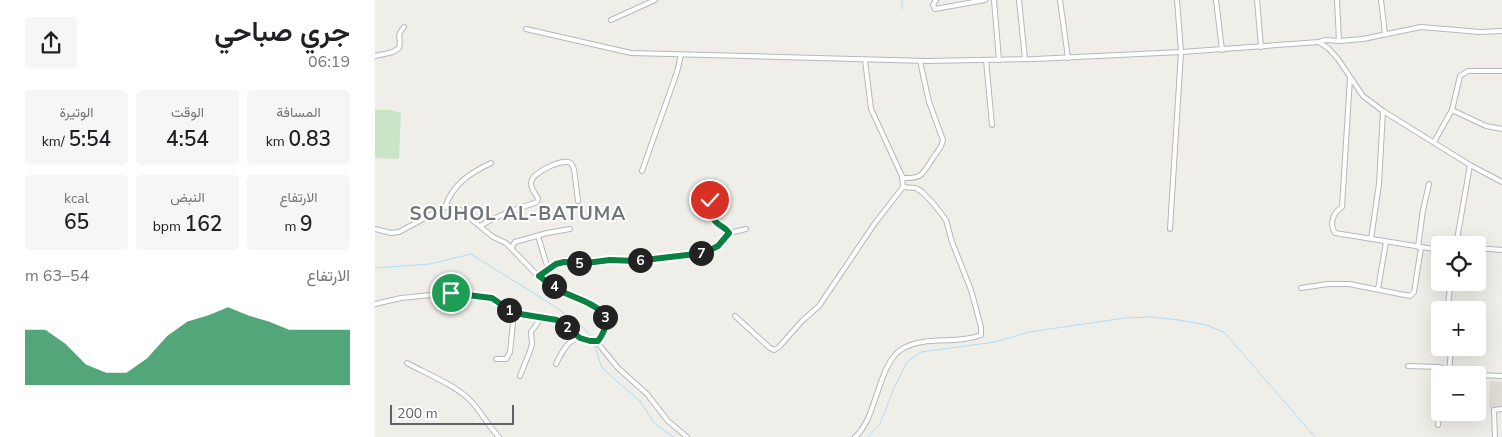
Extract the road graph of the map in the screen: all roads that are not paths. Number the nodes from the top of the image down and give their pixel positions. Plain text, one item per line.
1 (655, 0) edge
2 (936, 0) edge
3 (985, 0) edge
4 (994, 0) edge
5 (1019, 0) edge
6 (1060, 0) edge
7 (1177, 0) edge
8 (1216, 0) edge
9 (1257, 0) edge
10 (1337, 0) edge
11 (1381, 0) edge
12 (611, 20) dead end
13 (404, 27) dead end
14 (526, 29) dead end
15 (1502, 31) edge
16 (1385, 34) junction
17 (1339, 41) junction
18 (1319, 42) junction
19 (1261, 47) junction
20 (1221, 50) junction
21 (1181, 52) junction
22 (681, 55) junction
23 (375, 56) edge
24 (1068, 58) junction
25 (1025, 59) junction
26 (865, 60) junction
27 (985, 60) junction
28 (999, 60) junction
29 (920, 61) junction
30 (1502, 71) edge
31 (1350, 78) junction
32 (1452, 110) junction
33 (1383, 111) junction
34 (992, 125) dead end
35 (1502, 129) edge
36 (1434, 142) junction
37 (491, 163) dead end
38 (1470, 165) junction
39 (642, 170) dead end
40 (903, 178) junction
41 (1502, 182) edge
42 (1429, 184) dead end
43 (903, 187) junction
44 (710, 200) dead end
45 (577, 201) dead end
46 (445, 207) junction
47 (480, 226) junction
48 (375, 229) edge
49 (570, 229) dead end
50 (746, 229) dead end
51 (1170, 229) dead end
52 (729, 233) junction
53 (538, 236) junction
54 (1458, 236) edge
55 (1371, 239) junction
56 (1386, 242) junction
57 (1419, 247) junction
58 (511, 248) junction
59 (1431, 249) edge
60 (1486, 249) edge
61 (1502, 250) edge
62 (548, 269) junction
63 (539, 276) junction
64 (1301, 288) dead end
65 (1377, 289) junction
66 (375, 304) edge
67 (514, 313) junction
68 (735, 316) dead end
69 (542, 317) junction
70 (580, 338) junction
71 (597, 341) junction
72 (496, 359) dead end
73 (407, 363) dead end
74 (556, 364) dead end
75 (1408, 366) dead end
76 (1431, 367) edge
77 (1486, 375) edge
78 (520, 376) dead end
79 (1502, 376) edge
80 (1502, 409) edge
81 (1438, 421) edge
82 (1438, 425) dead end
83 (497, 437) edge
84 (687, 437) edge
85 (855, 437) edge
86 (1495, 437) edge

1 - 12 street
2 - 3 street
4 - 28 street
5 - 25 street
6 - 24 street
7 - 21 street
8 - 20 street
9 - 19 street
10 - 17 street
11 - 16 street
13 - 23 street
14 - 22 street
15 - 16 street
16 - 17 street
17 - 18 street
18 - 19 street
18 - 31 street
19 - 20 street
20 - 21 street
21 - 24 street
21 - 51 street
22 - 26 street
22 - 39 street
24 - 25 street
25 - 28 street
26 - 29 street
26 - 40 street
27 - 28 street
27 - 29 street
27 - 34 street
29 - 40 street
30 - 32 street
31 - 33 street
31 - 55 street
32 - 35 street
32 - 36 street
33 - 36 street
33 - 55 street
36 - 38 street
37 - 46 street
38 - 41 street
38 - 54 street
40 - 43 street
42 - 57 street
43 - 68 street
43 - 85 street
44 - 52 street
45 - 47 street
46 - 47 street
46 - 48 street
47 - 58 street
49 - 53 street
50 - 52 street
52 - 62 street
53 - 58 street
53 - 62 street
55 - 56 street
56 - 57 street
56 - 65 street
57 - 59 street
57 - 65 street
58 - 63 street
60 - 61 street
62 - 63 street
63 - 71 street
64 - 65 street
66 - 67 street
67 - 69 street
67 - 72 street
69 - 70 street
69 - 78 street
70 - 71 street
70 - 74 street
71 - 84 street
73 - 83 street
75 - 76 street
77 - 79 street
80 - 86 street
81 - 82 street

